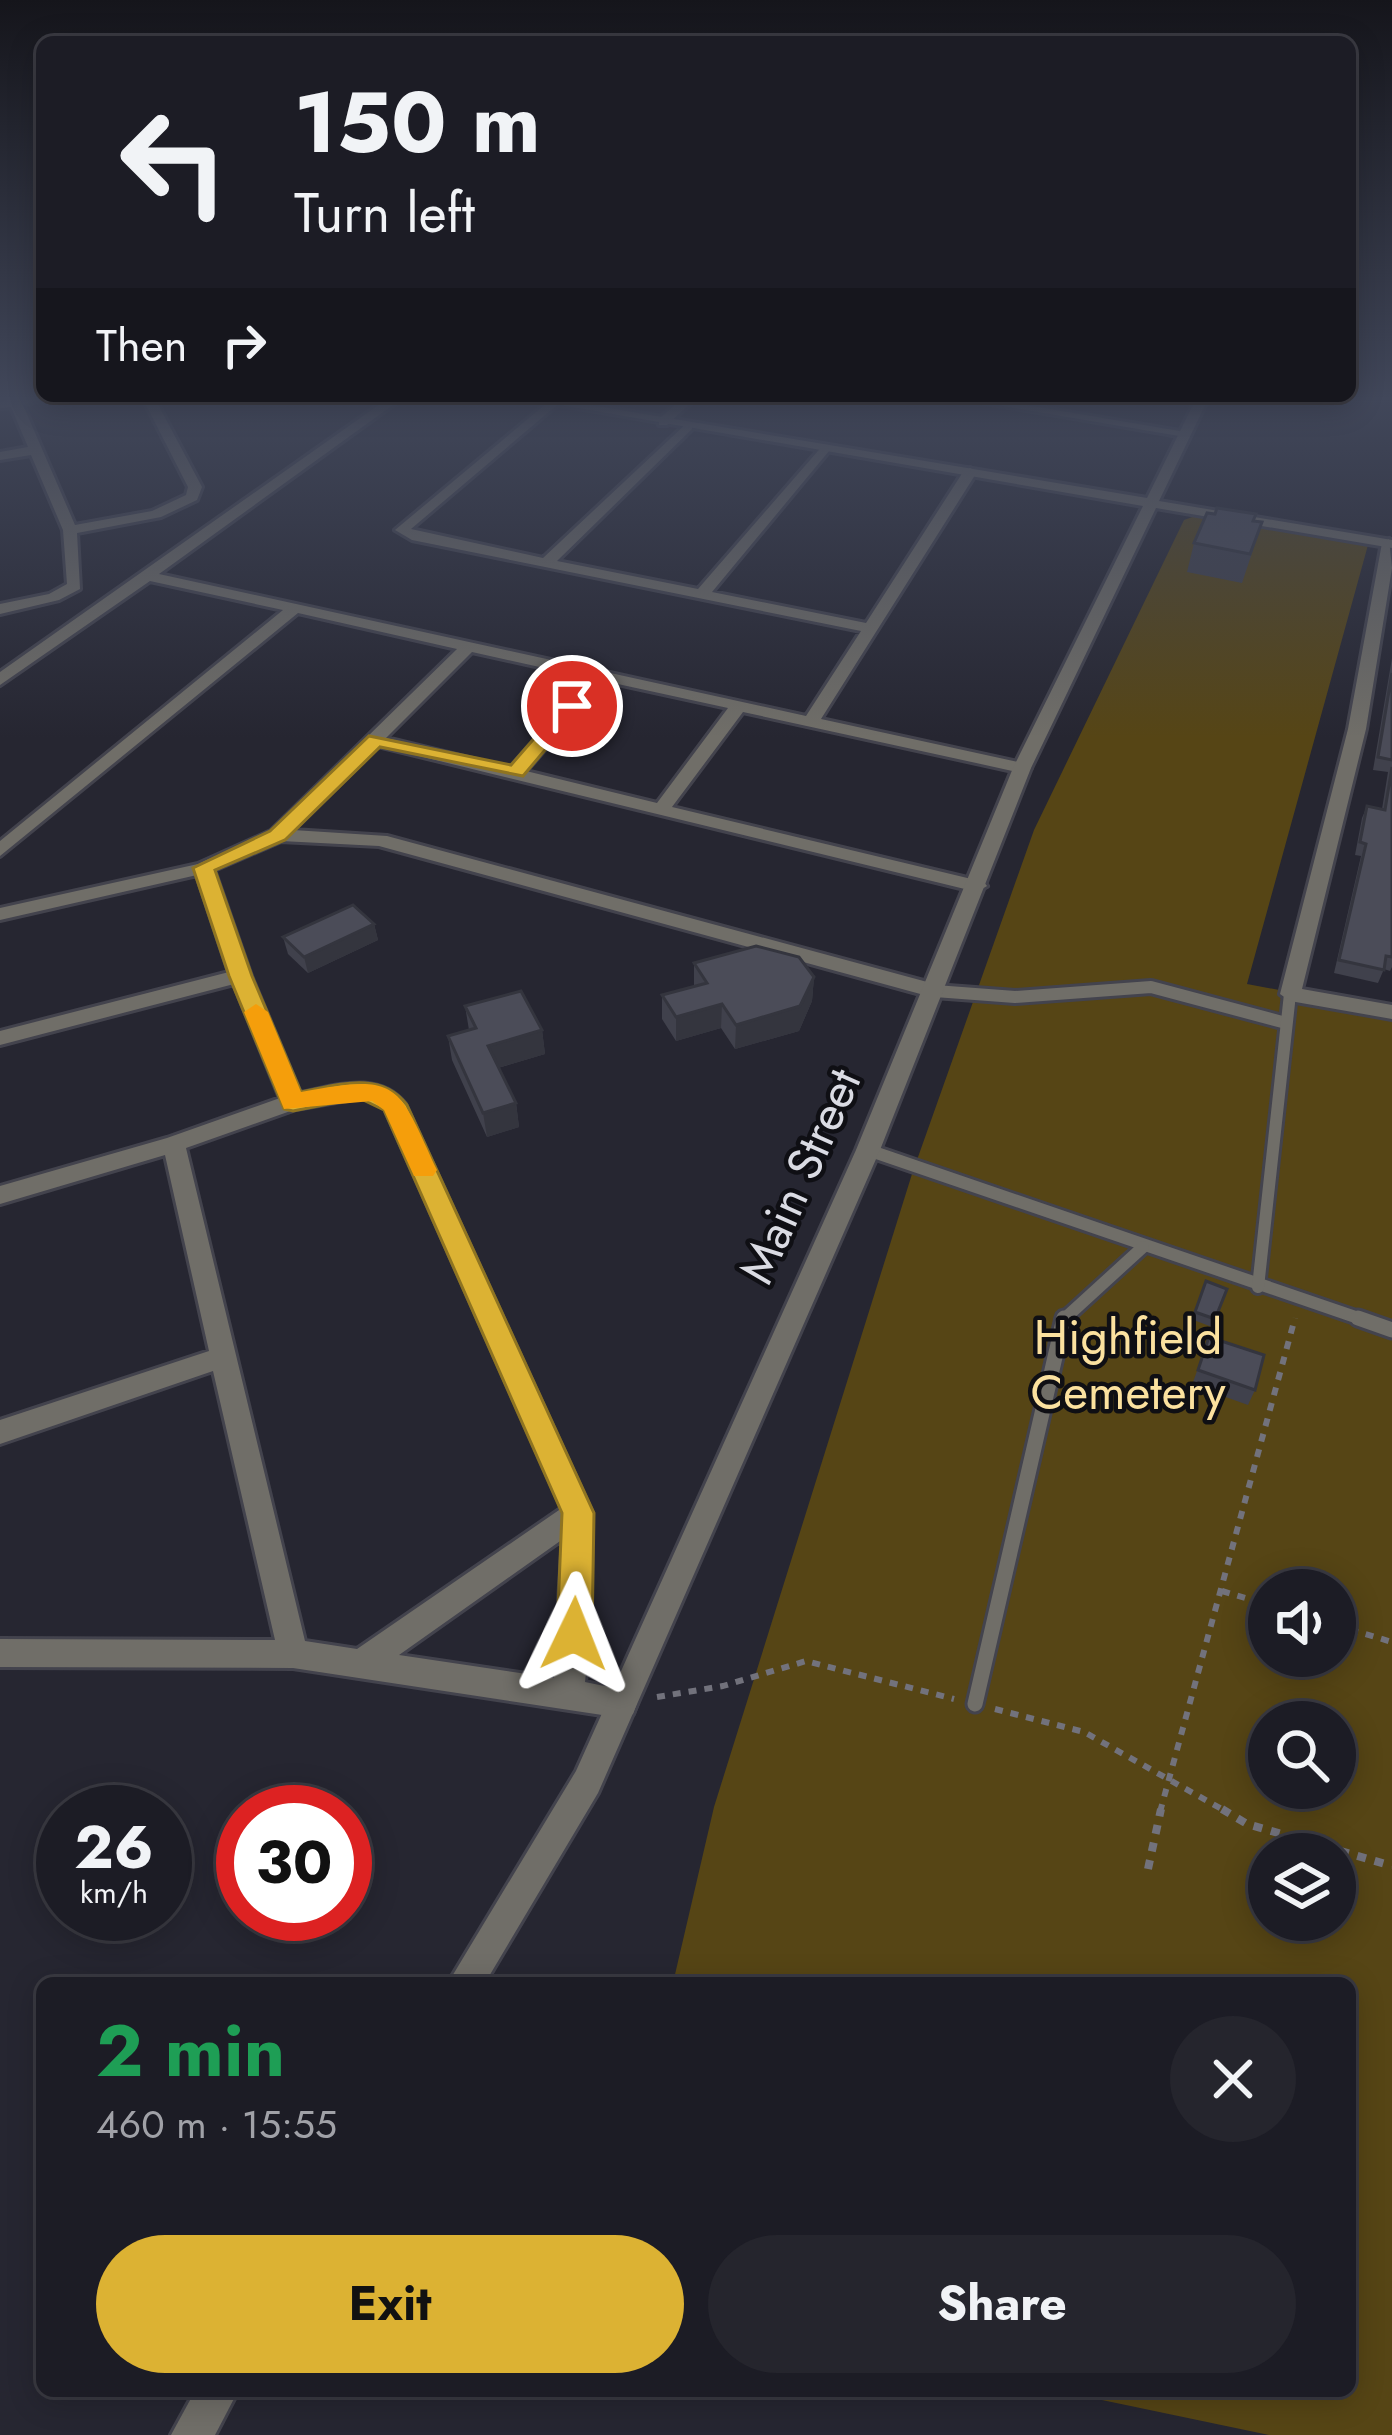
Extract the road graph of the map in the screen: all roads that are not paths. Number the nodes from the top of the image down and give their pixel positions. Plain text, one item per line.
1 (62, 511) edge
2 (163, 511) edge
3 (240, 511) edge
4 (425, 511) edge
5 (600, 511) edge
6 (772, 511) edge
7 (946, 511) edge
8 (1149, 511) edge
9 (1203, 511) edge
10 (70, 530) junction
11 (1390, 543) edge
12 (547, 562) junction
13 (149, 576) junction
14 (702, 594) junction
15 (0, 609) edge
16 (294, 609) junction
17 (874, 628) junction
18 (469, 646) junction
19 (601, 674) junction
20 (0, 680) edge
21 (740, 704) junction
22 (812, 720) junction
23 (376, 740) junction
24 (1022, 768) junction
25 (516, 772) junction
26 (662, 808) junction
27 (278, 835) junction
28 (0, 850) edge
29 (204, 868) junction
30 (977, 886) junction
31 (0, 914) edge
32 (241, 976) junction
33 (935, 991) junction
34 (1290, 994) junction
35 (1392, 1012) edge
36 (1286, 1023) junction
37 (0, 1038) edge
38 (293, 1102) junction
39 (174, 1144) junction
40 (868, 1150) junction
41 (0, 1195) edge
42 (1144, 1247) junction
43 (1258, 1287) junction
44 (1392, 1330) edge
45 (223, 1357) junction
46 (0, 1432) edge
47 (578, 1513) junction
48 (0, 1653) edge
49 (293, 1654) junction
50 (362, 1664) junction
51 (568, 1693) junction
52 (622, 1703) junction
53 (975, 1704) road end
54 (469, 1977) edge
55 (214, 2397) edge
56 (192, 2435) edge

1 - 10 street
2 - 10 street
3 - 13 street
4 - 12 street
5 - 12 street
6 - 14 street
7 - 17 street
8 - 24 street, Main Street
9 - 11 street
10 - 15 street
11 - 34 street
12 - 14 street
13 - 16 street
13 - 20 street
14 - 17 street
16 - 18 street
16 - 28 street
17 - 22 street
18 - 19 street
18 - 23 street
19 - 21 street
19 - 25 street
21 - 22 street
21 - 26 street
22 - 24 street
23 - 25 street
23 - 27 street
24 - 30 street, Main Street
25 - 26 street
26 - 30 street
27 - 29 street
27 - 33 street
29 - 31 street
29 - 32 street
30 - 33 street, Main Street
32 - 37 street
32 - 38 street
33 - 36 lane
33 - 40 street, Main Street
34 - 35 street
34 - 36 lane
36 - 43 lane
38 - 39 street
38 - 47 street
39 - 41 street
39 - 45 street
40 - 42 lane
40 - 52 street, Main Street
42 - 43 lane
42 - 53 lane
43 - 44 lane
45 - 46 street
45 - 49 street
47 - 50 street
47 - 51 street
48 - 49 street
49 - 50 street
50 - 51 street
51 - 52 street
52 - 54 street, Main Street
55 - 56 street

